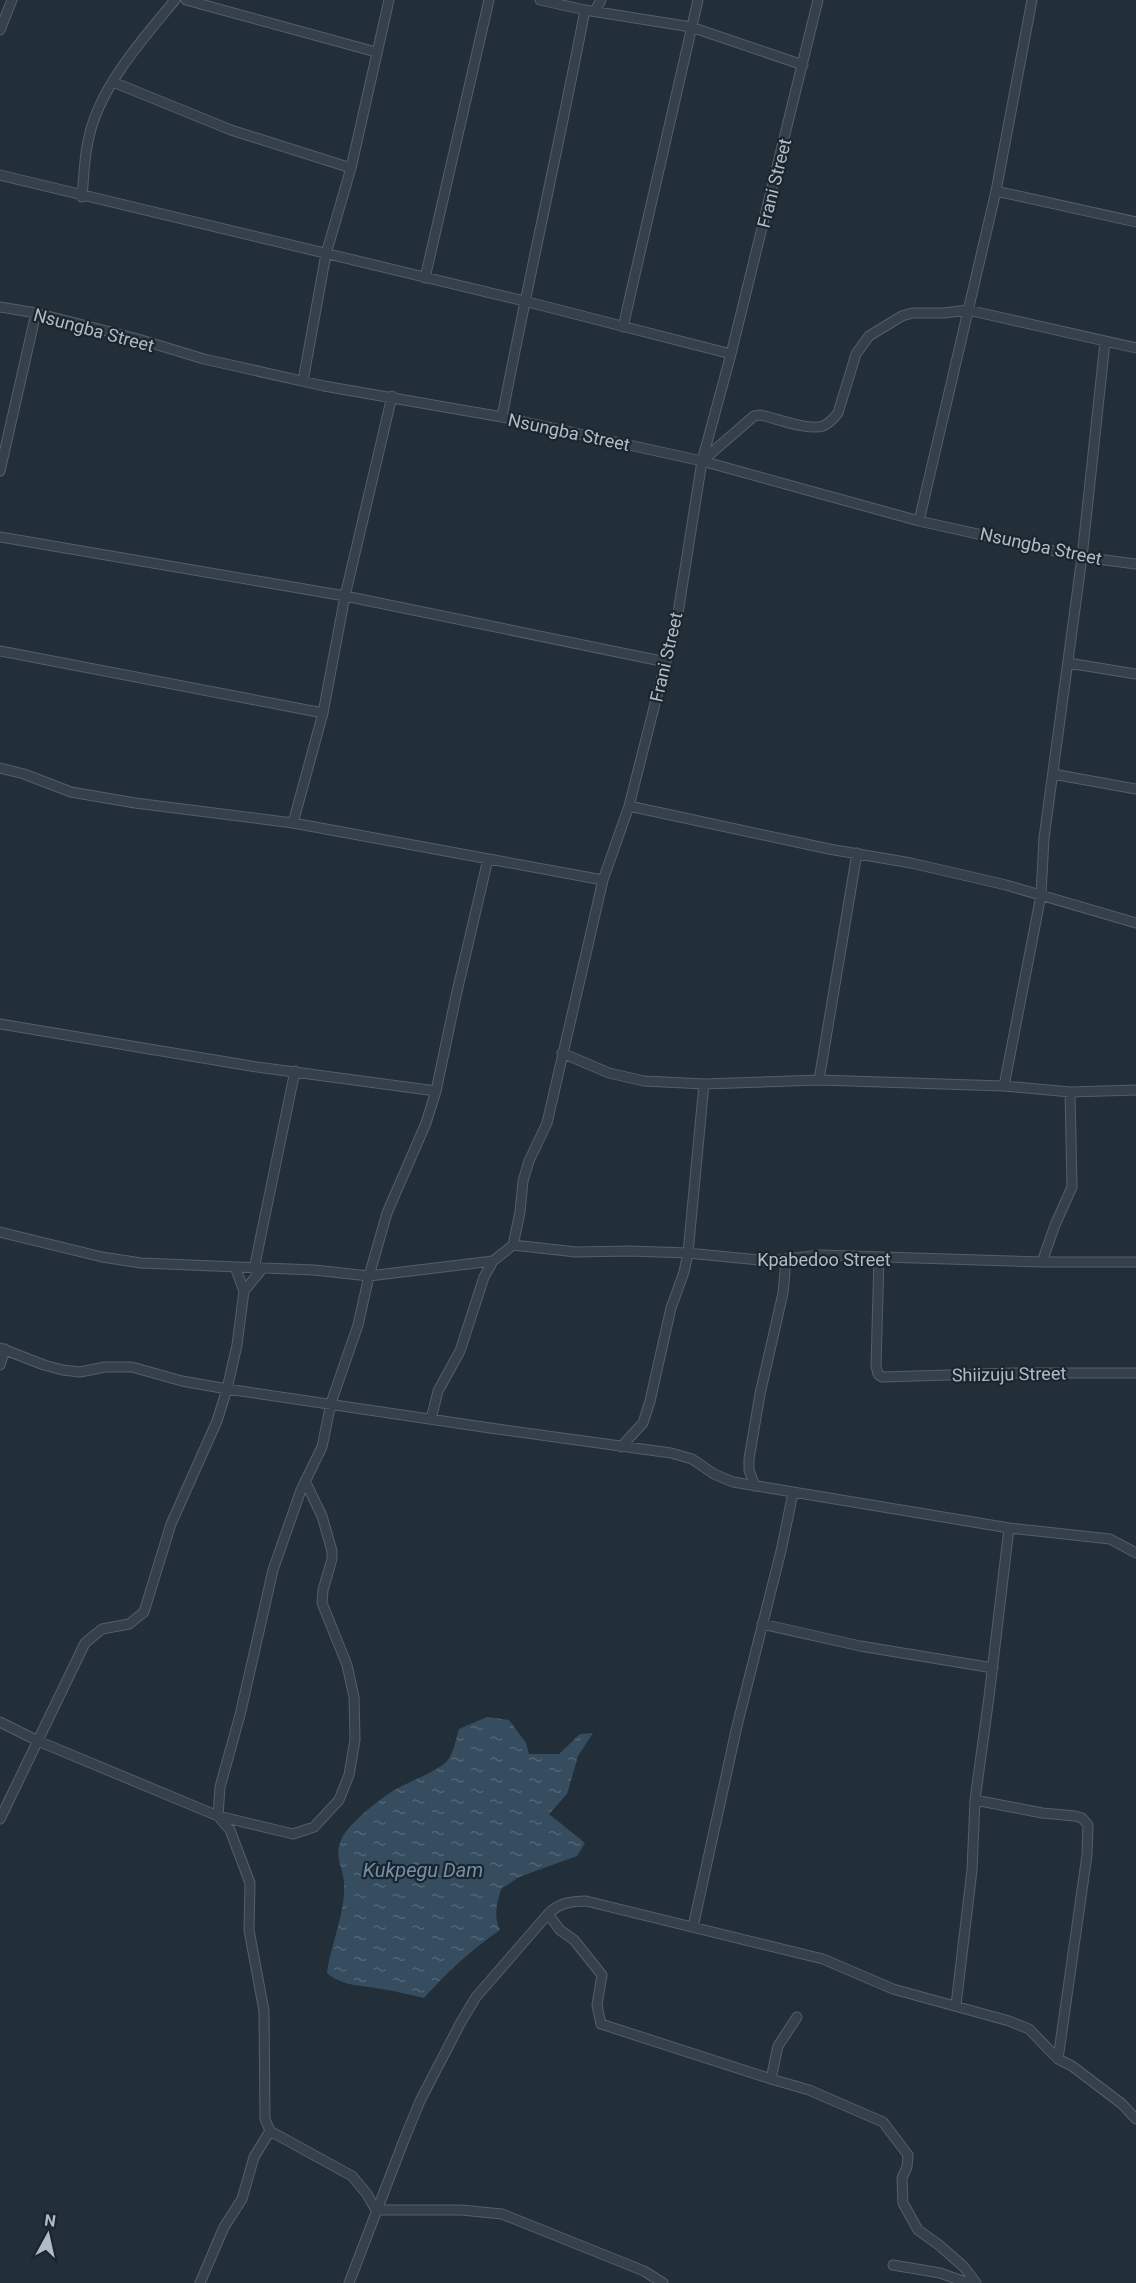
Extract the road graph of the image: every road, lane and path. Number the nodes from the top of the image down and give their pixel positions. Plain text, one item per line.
1 (12, 0) edge
2 (175, 0) edge
3 (186, 0) edge
4 (389, 0) edge
5 (489, 0) edge
6 (540, 0) edge
7 (601, 0) edge
8 (698, 0) edge
9 (818, 0) edge
10 (1032, 0) edge
11 (590, 11) junction
12 (691, 27) junction
13 (0, 30) edge
14 (376, 52) junction
15 (803, 65) junction
16 (113, 82) junction
17 (351, 168) junction
18 (0, 175) edge
19 (996, 191) junction
20 (82, 197) junction
21 (1136, 222) edge
22 (326, 254) junction
23 (425, 278) junction
24 (524, 302) junction
25 (0, 308) edge
26 (968, 310) junction
27 (36, 314) junction
28 (623, 327) junction
29 (1105, 342) junction
30 (1136, 348) edge
31 (731, 354) junction
32 (303, 381) junction
33 (392, 396) junction
34 (502, 417) junction
35 (702, 461) junction
36 (0, 471) edge
37 (920, 520) junction
38 (0, 537) edge
39 (1082, 557) junction
40 (1136, 564) edge
41 (345, 596) junction
42 (0, 651) edge
43 (666, 662) junction
44 (1068, 663) junction
45 (1136, 674) edge
46 (323, 713) junction
47 (0, 768) edge
48 (1053, 774) junction
49 (1136, 789) edge
50 (629, 806) junction
51 (293, 823) junction
52 (857, 853) junction
53 (488, 859) junction
54 (603, 880) junction
55 (1041, 895) junction
56 (1136, 923) edge
57 (0, 1024) edge
58 (562, 1053) junction
59 (295, 1071) junction
60 (819, 1080) junction
61 (704, 1084) junction
62 (1004, 1086) junction
63 (1136, 1090) edge
64 (436, 1091) junction
65 (1070, 1092) junction
66 (0, 1232) edge
67 (513, 1245) junction
68 (688, 1252) junction
69 (879, 1257) junction
70 (786, 1260) junction
71 (493, 1261) junction
72 (1042, 1262) junction
73 (1136, 1262) edge
74 (235, 1267) junction
75 (258, 1269) junction
76 (369, 1276) junction
77 (244, 1291) junction
78 (2, 1348) edge
79 (0, 1365) edge
80 (1136, 1373) edge
81 (228, 1389) junction
82 (331, 1403) junction
83 (431, 1419) junction
84 (621, 1447) junction
85 (305, 1480) junction
86 (755, 1486) junction
87 (793, 1493) junction
88 (1008, 1528) junction
89 (1136, 1553) edge
90 (762, 1624) junction
91 (993, 1668) junction
92 (0, 1722) edge
93 (38, 1741) junction
94 (975, 1800) junction
95 (218, 1816) junction
96 (0, 1819) edge
97 (548, 1914) junction
98 (693, 1927) junction
99 (956, 2006) junction
100 (797, 2017) dead end
101 (1058, 2059) junction
102 (771, 2079) junction
103 (1136, 2120) edge
104 (270, 2131) junction
105 (376, 2211) junction
106 (893, 2265) dead end
107 (200, 2283) edge
108 (349, 2283) edge
109 (663, 2283) edge
110 (968, 2283) edge
111 (976, 2283) edge

1 - 13 street
2 - 16 street
3 - 14 street
4 - 14 street
5 - 23 street
6 - 11 street
7 - 11 street
8 - 12 street
9 - 15 street, Frani Street
10 - 19 street
11 - 12 street
11 - 24 street
12 - 15 street
12 - 28 street
14 - 17 street
15 - 31 street, Frani Street
16 - 17 street
16 - 20 street
17 - 22 street
18 - 20 street
19 - 21 street
19 - 26 street
20 - 22 street
22 - 23 street
22 - 32 street
23 - 24 street
24 - 28 street
24 - 34 street
25 - 27 street, Nsungba Street
26 - 29 street
26 - 35 street
26 - 37 street
27 - 32 street, Nsungba Street
27 - 36 street
28 - 31 street
29 - 30 street
29 - 39 street
31 - 35 street, Frani Street
32 - 33 street, Nsungba Street
33 - 34 street, Nsungba Street
33 - 41 street
34 - 35 street, Nsungba Street
35 - 37 street, Nsungba Street
35 - 43 street, Frani Street
37 - 39 street, Nsungba Street
38 - 41 street
39 - 40 street, Nsungba Street
39 - 44 street
41 - 43 street
41 - 46 street
42 - 46 street
43 - 50 street, Frani Street
44 - 45 street
44 - 48 street
46 - 51 street
47 - 51 street
48 - 49 street
48 - 55 street
50 - 52 street
50 - 54 street, Frani Street
51 - 53 street
52 - 55 street
52 - 60 street
53 - 54 street
53 - 64 street
54 - 58 street, Frani Street
55 - 56 street
55 - 62 street
57 - 59 street
58 - 61 street
58 - 67 street, Frani Street
59 - 64 street
59 - 75 street
60 - 61 street
60 - 62 street
61 - 68 street
62 - 65 street
63 - 65 street
64 - 76 street
65 - 72 street
66 - 74 street
67 - 68 street, Kpabedoo Street
67 - 71 street
68 - 70 street, Kpabedoo Street
68 - 84 street
69 - 70 street, Kpabedoo Street
69 - 72 street, Kpabedoo Street
69 - 80 street, Shiizuju Street
70 - 86 street
71 - 76 street
71 - 83 street
72 - 73 street, Kpabedoo Street
74 - 75 street
74 - 77 street
75 - 76 street
75 - 77 street
76 - 82 street
77 - 81 street
78 - 79 street
78 - 81 street
81 - 82 street
81 - 93 street
82 - 83 street
82 - 85 street
83 - 84 street
84 - 86 street
85 - 95 street
85 - 95 street
86 - 87 street
87 - 88 street
87 - 90 street
88 - 89 street
88 - 91 street
90 - 91 street
90 - 98 street
91 - 94 street
92 - 93 street
93 - 95 street
93 - 96 street
94 - 99 street
94 - 101 street
95 - 104 street
97 - 98 street
97 - 102 street
97 - 105 street
98 - 99 street
99 - 101 street
100 - 102 street
101 - 103 street
102 - 111 street
104 - 105 street
104 - 107 street
105 - 108 street
105 - 109 street
106 - 110 street

